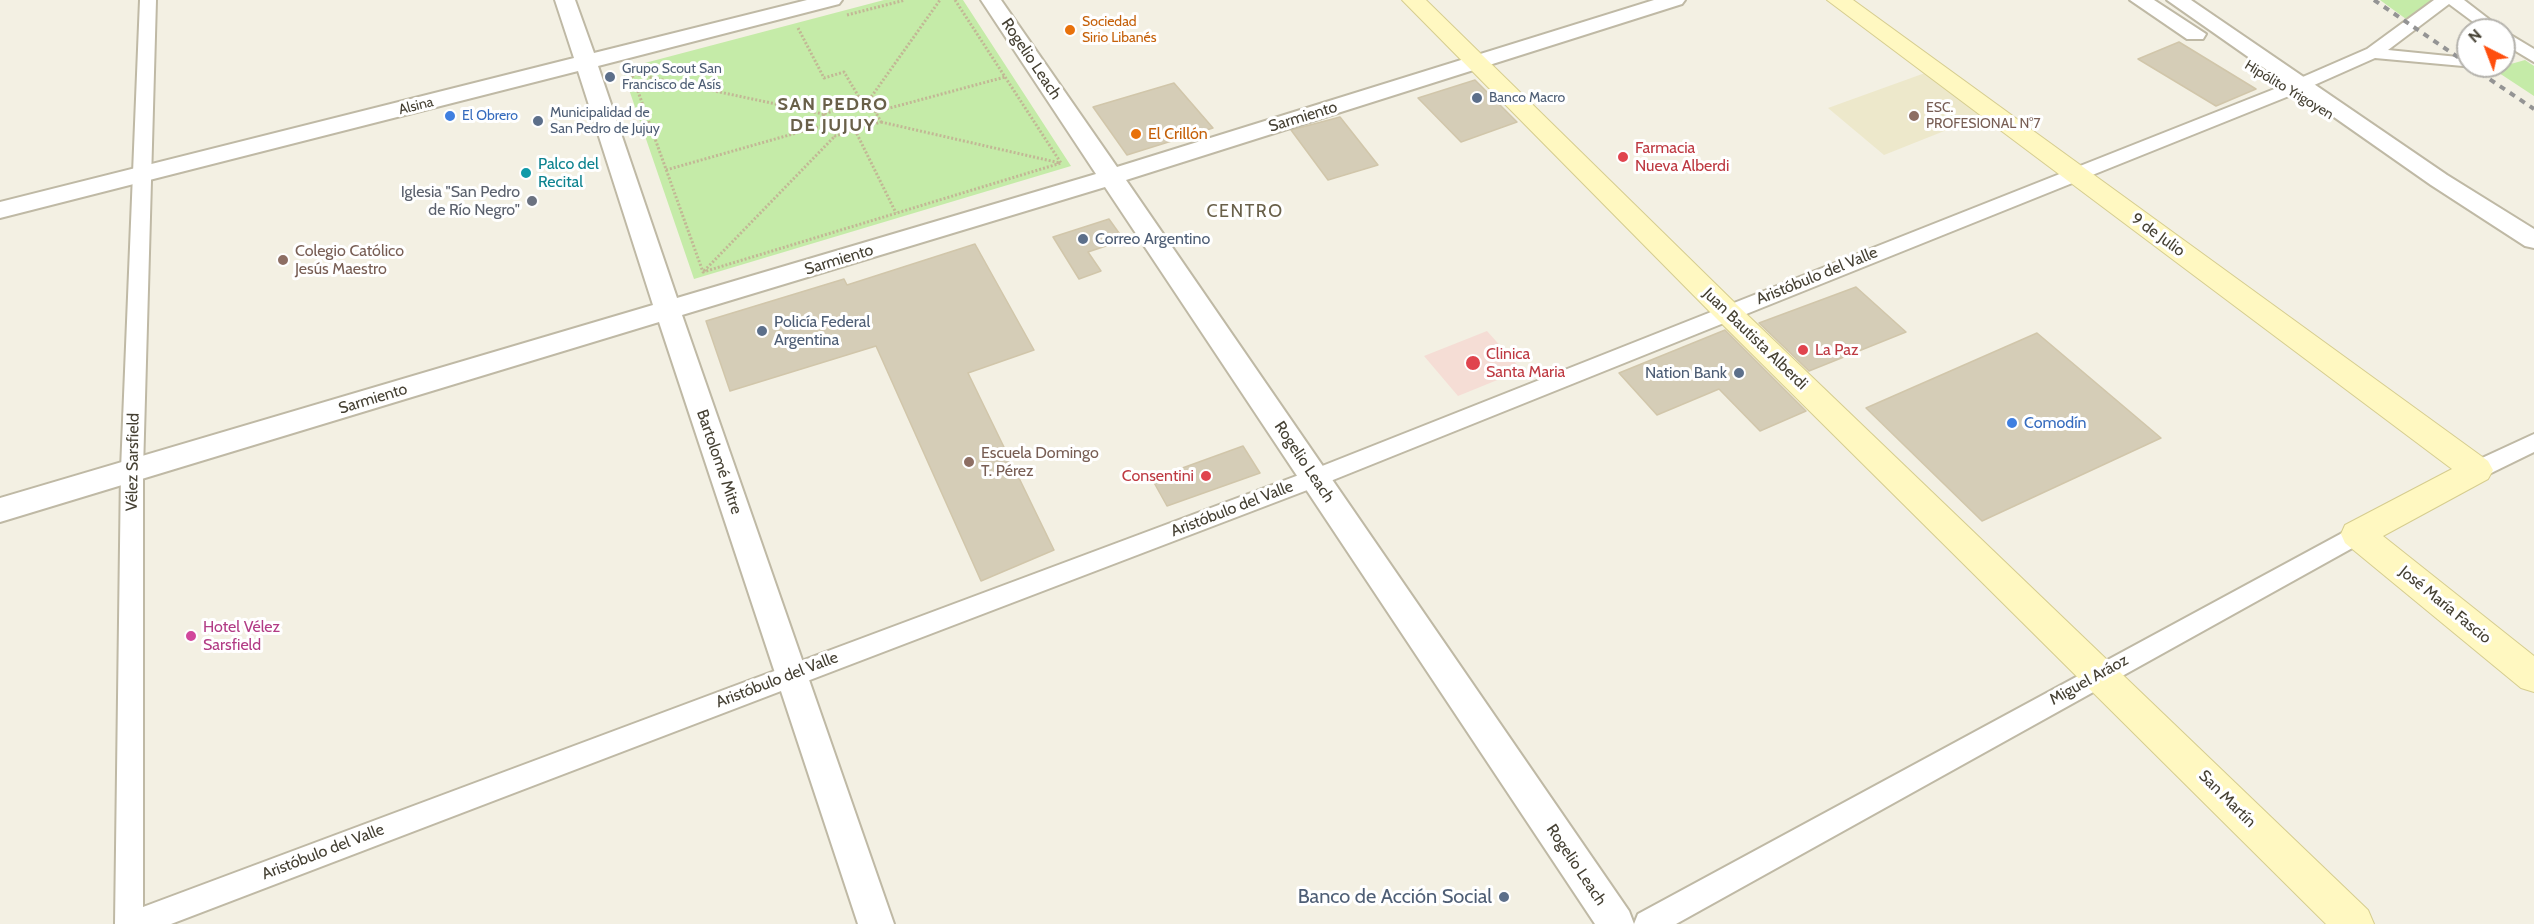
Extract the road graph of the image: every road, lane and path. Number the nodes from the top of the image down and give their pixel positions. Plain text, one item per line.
1 (148, 0) edge
2 (565, 0) edge
3 (905, 0) edge
4 (940, 0) edge
5 (955, 0) edge
6 (992, 0) edge
7 (1413, 0) edge
8 (1675, 0) edge
9 (1838, 0) edge
10 (2140, 0) edge
11 (2177, 0) edge
12 (2444, 0) edge
13 (2453, 0) edge
14 (836, 8) edge
15 (2478, 18) edge
16 (809, 25) dead end
17 (798, 28) junction
18 (787, 31) dead end
19 (2516, 45) edge
20 (2373, 53) junction
21 (2529, 54) edge
22 (2456, 62) edge
23 (586, 63) junction
24 (1476, 63) junction
25 (640, 70) dead end
26 (630, 72) junction
27 (1005, 77) junction
28 (2294, 87) junction
29 (869, 100) junction
30 (862, 102) junction
31 (875, 112) junction
32 (823, 114) junction
33 (881, 122) junction
34 (828, 124) junction
35 (855, 130) junction
36 (834, 136) junction
37 (1061, 164) junction
38 (666, 170) junction
39 (2074, 173) junction
40 (141, 175) junction
41 (1111, 177) junction
42 (0, 210) edge
43 (896, 213) junction
44 (2534, 240) edge
45 (703, 272) junction
46 (668, 311) junction
47 (1727, 312) junction
48 (2534, 442) edge
49 (132, 470) junction
50 (2477, 470) junction
51 (1316, 478) junction
52 (0, 510) edge
53 (2357, 534) junction
54 (791, 674) junction
55 (2100, 674) junction
56 (2534, 677) edge
57 (132, 924) edge
58 (876, 924) edge
59 (1616, 924) edge
60 (1648, 924) edge
61 (2354, 924) edge

1 - 40 street, Vélez Sarsfield
2 - 23 street, Bartolomé Mitre
3 - 14 path
4 - 29 path
5 - 27 path
6 - 41 street, Rogelio Leach
7 - 24 main road, Juan Bautista Alberdi
8 - 24 street, Sarmiento
9 - 39 main road, 9 de Julio
10 - 28 street, Hipólito Yrigoyen
11 - 28 street, Hipólito Yrigoyen
12 - 20 street, Aristóbulo del Valle
13 - 15 street
14 - 23 street, Alsina
16 - 17 path
17 - 18 path
17 - 30 path
19 - 21 street
20 - 22 street
20 - 28 street, Aristóbulo del Valle
23 - 40 street, Alsina
23 - 46 street, Bartolomé Mitre
24 - 41 street, Sarmiento
24 - 47 main road, Juan Bautista Alberdi
25 - 26 path
26 - 32 path
26 - 38 path
27 - 31 path
27 - 37 path
28 - 39 street, Aristóbulo del Valle
28 - 44 street, Hipólito Yrigoyen
29 - 30 path
29 - 31 path
30 - 32 path
31 - 33 path
32 - 34 path
33 - 35 path
33 - 37 path
34 - 36 path
34 - 38 path
35 - 36 path
35 - 43 path
36 - 45 path
37 - 43 path
38 - 45 path
39 - 47 street, Aristóbulo del Valle
39 - 50 main road, 9 de Julio
40 - 42 street, Alsina
40 - 49 street, Vélez Sarsfield
41 - 46 street, Sarmiento
41 - 51 street, Rogelio Leach
43 - 45 path
46 - 49 street, Sarmiento
46 - 54 street, Bartolomé Mitre
47 - 51 street, Aristóbulo del Valle
47 - 55 main road, Juan Bautista Alberdi
48 - 50 street, Miguel Aráoz
49 - 52 street, Sarmiento
49 - 57 street, Vélez Sarsfield
50 - 53 main road, Miguel Aráoz
51 - 54 street, Aristóbulo del Valle
51 - 59 street, Rogelio Leach
53 - 55 street, Miguel Aráoz
53 - 56 main road, José María Fascio
54 - 57 street, Aristóbulo del Valle
54 - 58 street, Bartolomé Mitre
55 - 60 street, Miguel Aráoz
55 - 61 main road, San Martín

